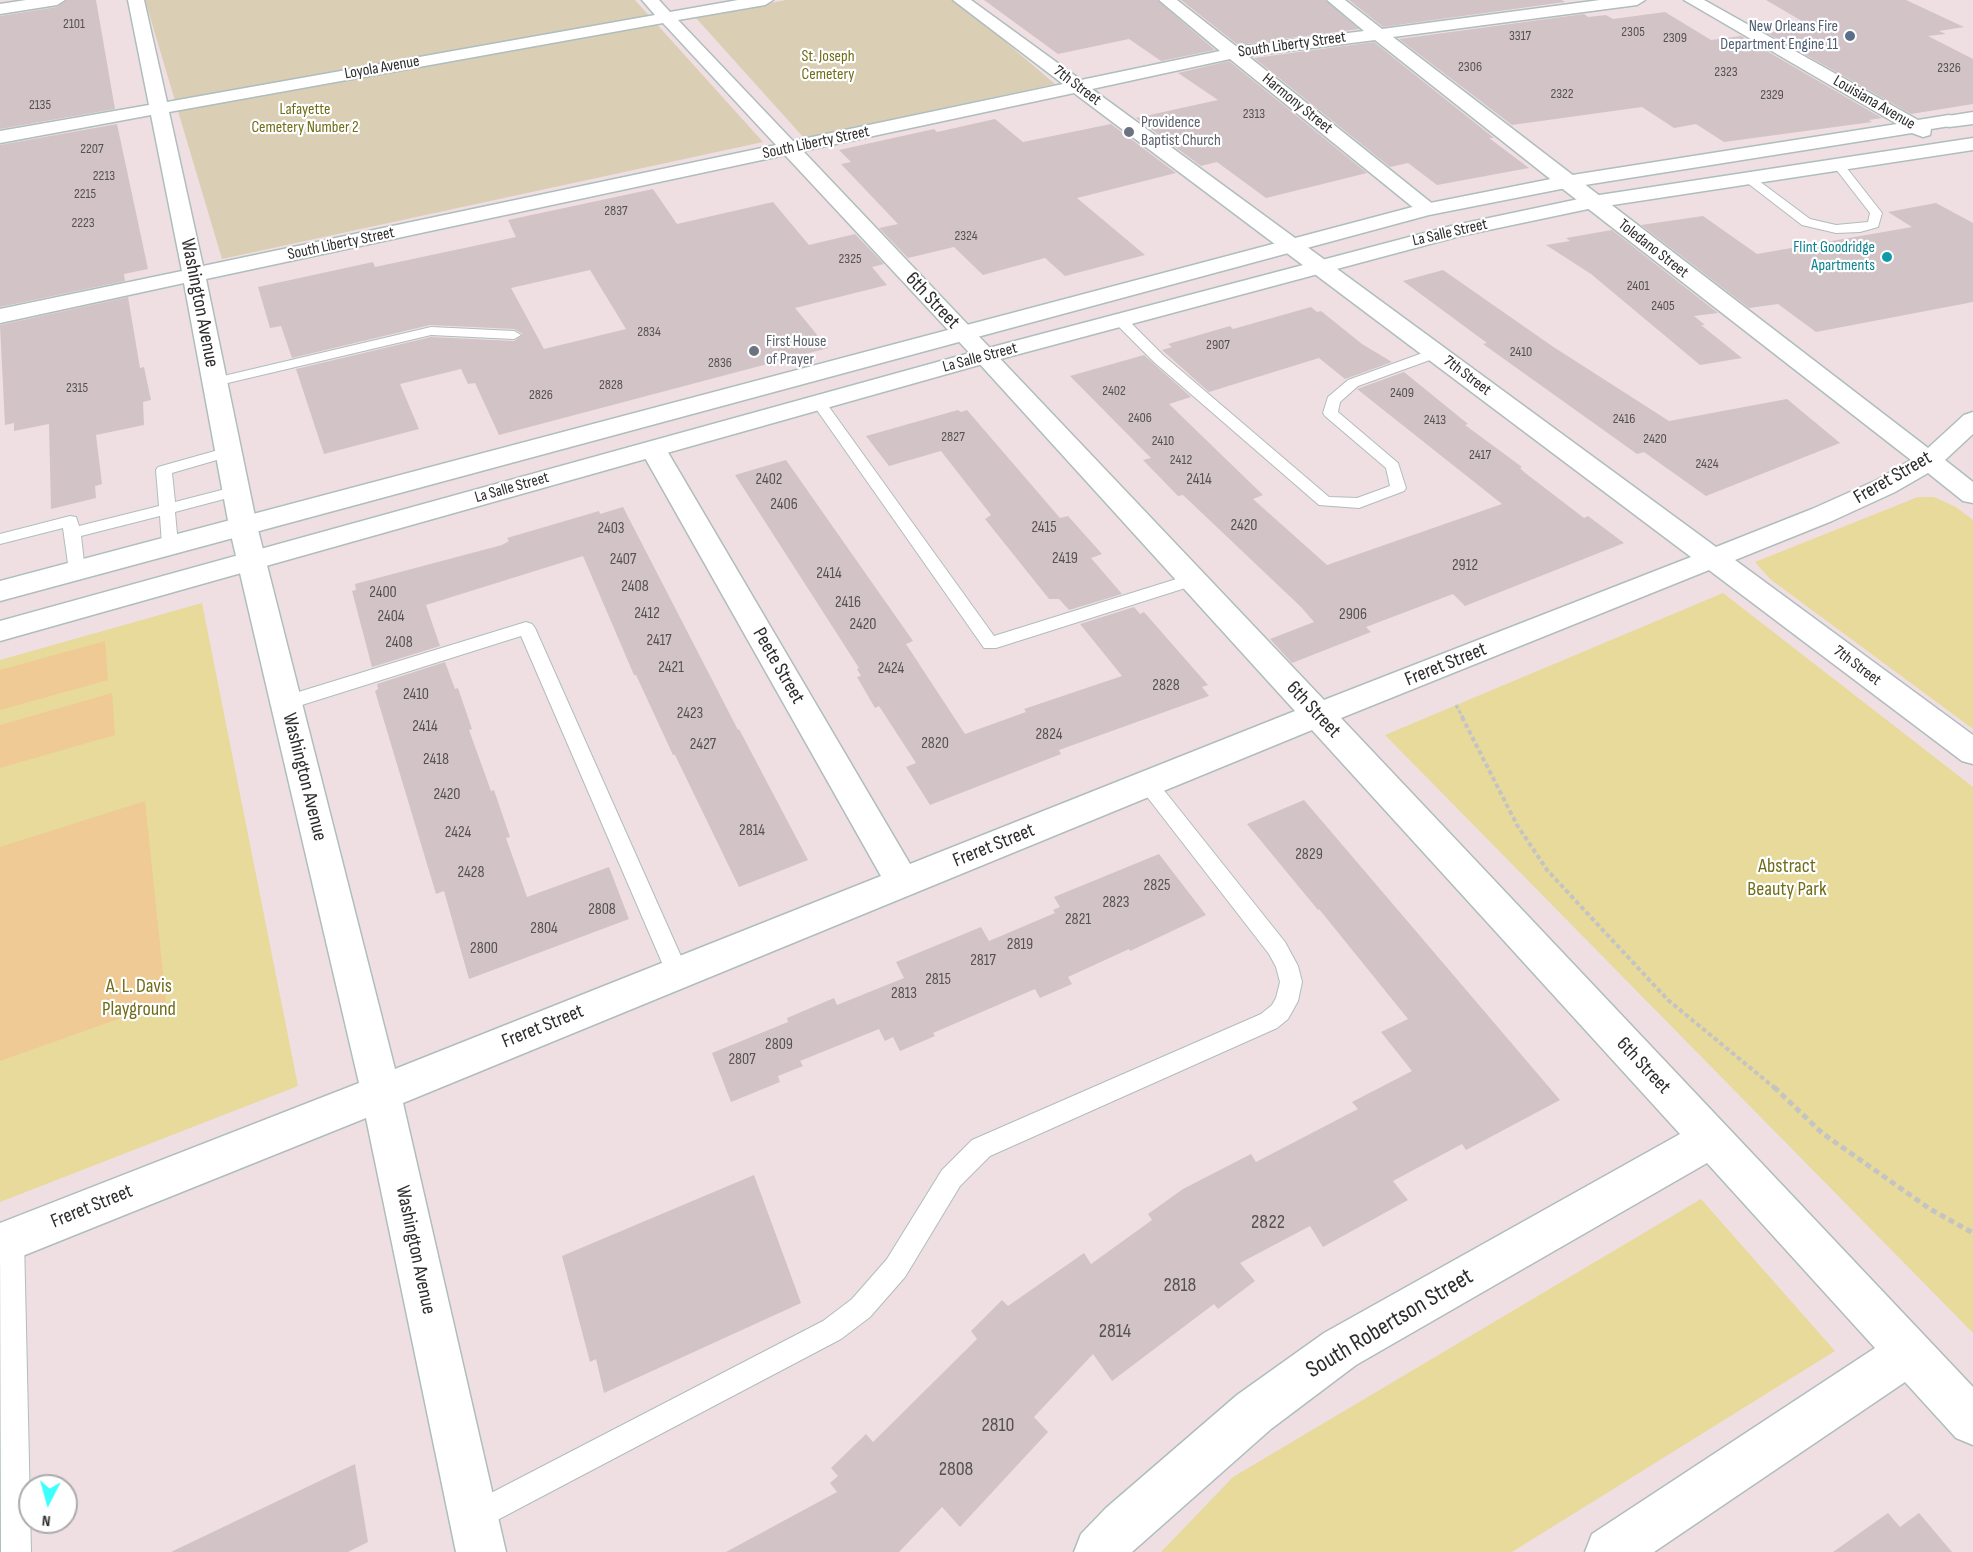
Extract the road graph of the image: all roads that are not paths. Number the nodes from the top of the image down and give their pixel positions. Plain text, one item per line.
1 (57, 0) edge
2 (136, 0) edge
3 (765, 0) edge
4 (962, 0) edge
5 (1167, 0) edge
6 (1335, 0) edge
7 (1637, 0) edge
8 (1692, 0) edge
9 (0, 9) edge
10 (659, 9) edge
11 (1377, 32) junction
12 (1807, 42) dead end
13 (1775, 47) junction
14 (1234, 53) junction
15 (1077, 86) junction
16 (160, 108) junction
17 (1920, 117) junction
18 (1973, 118) edge
19 (1948, 121) junction
20 (1973, 135) edge
21 (0, 137) edge
22 (1963, 146) edge
23 (788, 149) junction
24 (1973, 159) edge
25 (1838, 164) junction
26 (1747, 178) junction
27 (1566, 182) junction
28 (1593, 202) junction
29 (1426, 209) junction
30 (1293, 245) junction
31 (1319, 265) junction
32 (194, 275) junction
33 (0, 316) edge
34 (1120, 320) junction
35 (962, 333) junction
36 (514, 335) dead end
37 (1436, 353) junction
38 (985, 356) junction
39 (215, 382) junction
40 (819, 403) junction
41 (1973, 420) edge
42 (653, 449) junction
43 (229, 452) junction
44 (1929, 461) junction
45 (237, 491) junction
46 (1973, 495) edge
47 (168, 508) junction
48 (243, 526) junction
49 (72, 534) junction
50 (0, 539) edge
51 (170, 545) junction
52 (1713, 559) junction
53 (252, 561) junction
54 (77, 570) junction
55 (1192, 580) junction
56 (0, 591) edge
57 (0, 631) edge
58 (286, 703) junction
59 (1318, 715) junction
60 (1973, 752) edge
61 (1148, 784) junction
62 (903, 883) junction
63 (677, 972) junction
64 (381, 1093) junction
65 (1711, 1139) junction
66 (6, 1241) edge
67 (1909, 1352) junction
68 (1973, 1421) edge
69 (474, 1517) junction
70 (16, 1552) edge
71 (482, 1552) edge
72 (1099, 1552) edge
73 (1610, 1552) edge

1 - 9 street
2 - 16 street, Washington Avenue
3 - 10 street, Loyola Avenue
4 - 15 street, 7th Street
5 - 14 street, Harmony Street
6 - 11 street, Toledano Street
7 - 11 street, South Liberty Street
8 - 13 street, Louisiana Avenue
10 - 16 street, Loyola Avenue
10 - 23 street, 6th Street
11 - 14 street, South Liberty Street
11 - 27 street, Toledano Street
12 - 13 street
13 - 17 street, Louisiana Avenue
14 - 15 street, South Liberty Street
14 - 29 street, Harmony Street
15 - 23 street, South Liberty Street
15 - 30 street, 7th Street
16 - 21 street, Loyola Avenue
16 - 32 street, Washington Avenue
17 - 19 street, La Salle Street
17 - 22 street, Louisiana Avenue
17 - 27 street, La Salle Street
18 - 19 street, La Salle Street
19 - 20 street
22 - 24 street, Louisiana Avenue
22 - 25 street, La Salle Street
23 - 32 street, South Liberty Street
23 - 35 street, 6th Street
25 - 26 street, La Salle Street
25 - 26 lane
26 - 28 street, La Salle Street
27 - 28 street, Toledano Street
27 - 29 street, La Salle Street
28 - 31 street, La Salle Street
28 - 44 street, Toledano Street
29 - 30 street, La Salle Street
30 - 31 street, 7th Street
30 - 35 street, La Salle Street
31 - 34 street, La Salle Street
31 - 37 street, 7th Street
32 - 33 street, South Liberty Street
32 - 39 street, Washington Avenue
34 - 37 lane
34 - 38 street, La Salle Street
35 - 38 street, 6th Street
35 - 48 street, La Salle Street
36 - 39 lane
37 - 52 street, 7th Street
38 - 40 street, La Salle Street
38 - 55 street, 6th Street
39 - 43 street, Washington Avenue
40 - 42 street, La Salle Street
40 - 55 lane
41 - 44 street, Freret Street
42 - 53 street, La Salle Street
42 - 62 street, Peete Street
43 - 45 street, Washington Avenue
43 - 47 lane
44 - 46 street, Toledano Street
44 - 52 street, Freret Street
45 - 47 lane
45 - 48 street, Washington Avenue
47 - 49 lane
47 - 51 lane
48 - 51 street, La Salle Street
48 - 53 street, Washington Avenue
49 - 50 lane
49 - 54 lane
51 - 54 street, La Salle Street
52 - 59 street, Freret Street
52 - 60 street, 7th Street
53 - 57 street, La Salle Street
53 - 58 street, Washington Avenue
54 - 56 street, La Salle Street
55 - 59 street, 6th Street
58 - 63 lane
58 - 64 street, Washington Avenue
59 - 61 street, Freret Street
59 - 65 street, 6th Street
61 - 62 street, Freret Street
61 - 69 lane
62 - 63 street, Freret Street
63 - 64 street, Freret Street
64 - 66 street, Freret Street
64 - 69 street, Washington Avenue
65 - 67 street, 6th Street
65 - 72 street, South Robertson Street
66 - 70 lane
67 - 68 street, 6th Street
67 - 73 street
69 - 71 street, Washington Avenue

